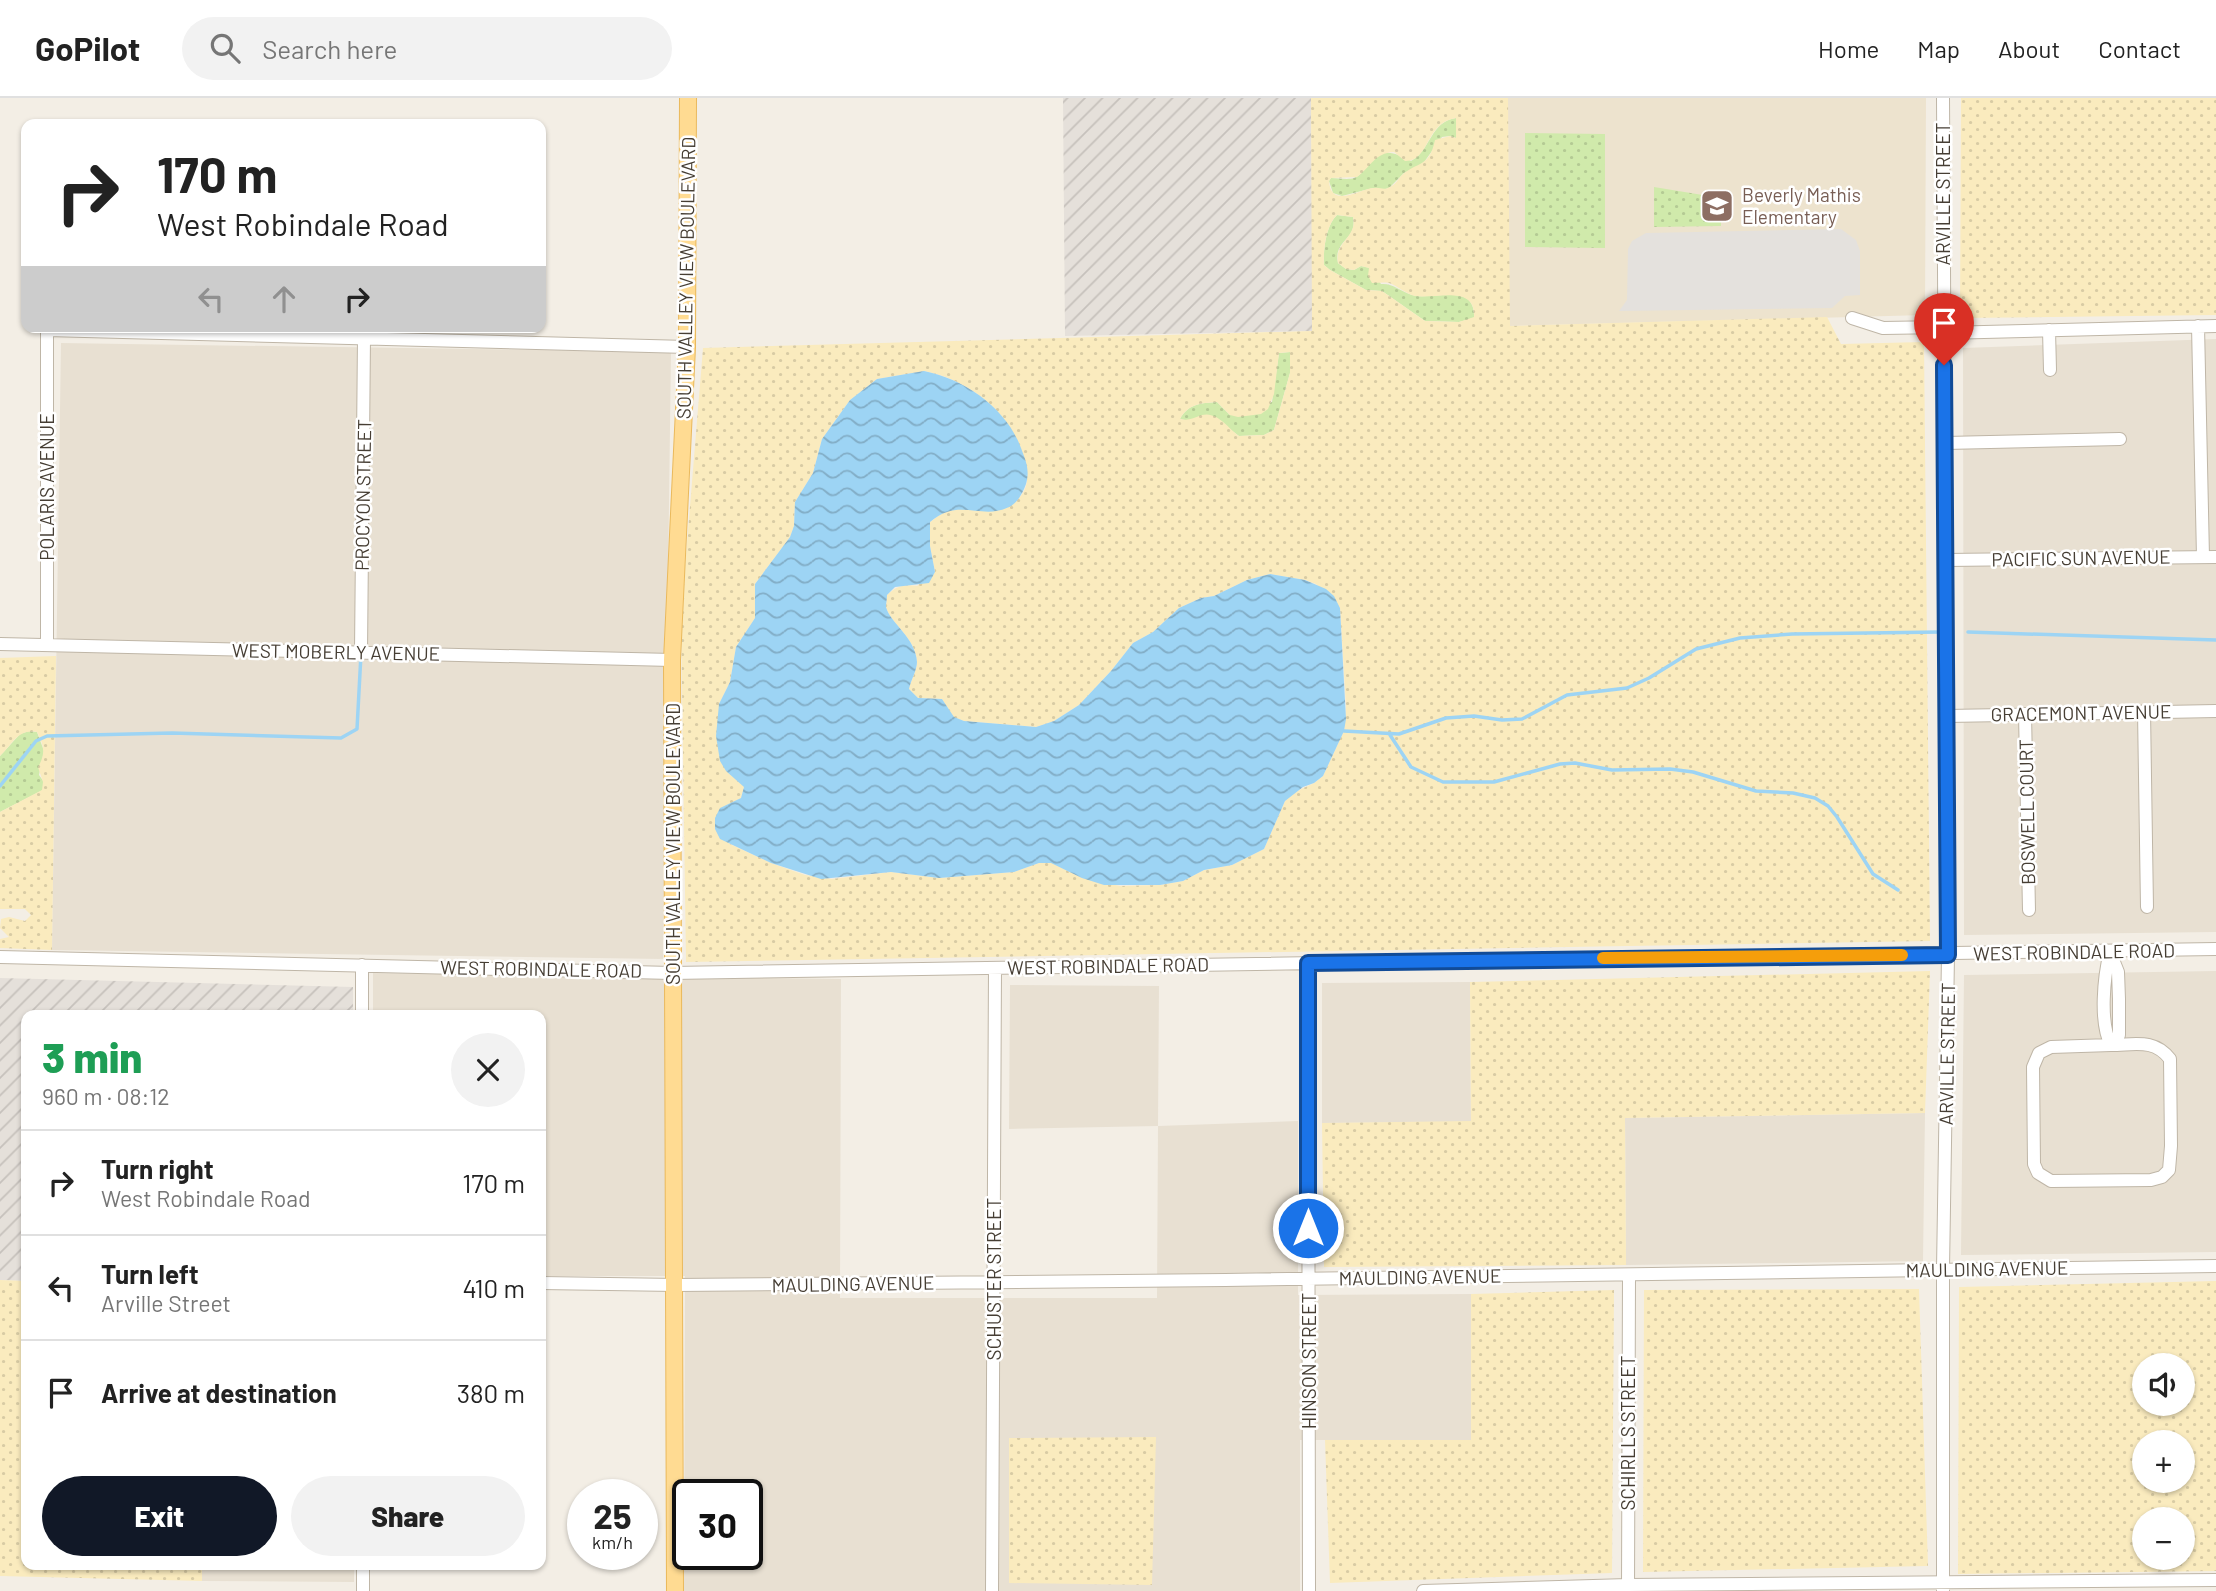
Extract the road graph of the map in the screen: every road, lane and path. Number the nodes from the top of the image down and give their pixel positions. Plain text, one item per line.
1 (688, 98) edge
2 (1943, 98) edge
3 (1852, 318) dead end
4 (2197, 326) junction
5 (2216, 326) edge
6 (1944, 330) junction
7 (2049, 330) junction
8 (47, 333) edge
9 (183, 333) edge
10 (364, 337) junction
11 (687, 347) junction
12 (2050, 370) dead end
13 (2120, 439) dead end
14 (1945, 443) junction
15 (2209, 557) edge
16 (1946, 560) junction
17 (0, 644) edge
18 (47, 645) junction
19 (361, 652) junction
20 (672, 660) junction
21 (2144, 711) junction
22 (2216, 711) edge
23 (2025, 713) junction
24 (1947, 716) junction
25 (2147, 907) dead end
26 (2029, 910) dead end
27 (2216, 949) edge
28 (2110, 951) junction
29 (1948, 955) junction
30 (0, 957) edge
31 (1308, 963) junction
32 (362, 965) junction
33 (995, 968) junction
34 (672, 972) junction
35 (362, 1010) edge
36 (2111, 1045) junction
37 (2216, 1266) edge
38 (1943, 1269) junction
39 (1629, 1275) junction
40 (1309, 1278) junction
41 (995, 1282) junction
42 (546, 1283) edge
43 (676, 1285) junction
44 (363, 1570) edge
45 (2216, 1580) edge
46 (1943, 1587) edge
47 (1628, 1588) edge
48 (363, 1591) edge
49 (675, 1591) edge
50 (992, 1591) edge
51 (1309, 1591) edge
52 (1423, 1591) edge

1 - 11 main road, SOUTH VALLEY VIEW BOULEVARD
2 - 6 street, ARVILLE STREET
3 - 6 street
4 - 5 street
4 - 7 street
4 - 15 street
6 - 7 street
6 - 14 street, ARVILLE STREET
7 - 12 street
8 - 18 street, POLARIS AVENUE
9 - 10 street, POLARIS AVENUE
10 - 11 street
10 - 19 street, PROCYON STREET
11 - 20 main road, SOUTH VALLEY VIEW BOULEVARD
13 - 14 street
14 - 16 street, ARVILLE STREET
15 - 16 street, PACIFIC SUN AVENUE
16 - 24 street, ARVILLE STREET
17 - 18 street, WEST MOBERLY AVENUE
18 - 19 street, WEST MOBERLY AVENUE
19 - 20 street, WEST MOBERLY AVENUE
20 - 34 main road, SOUTH VALLEY VIEW BOULEVARD
21 - 22 street, GRACEMONT AVENUE
21 - 23 street, GRACEMONT AVENUE
21 - 25 street
23 - 24 street, GRACEMONT AVENUE
23 - 26 street, BOSWELL COURT
24 - 29 street, ARVILLE STREET
27 - 28 street, WEST ROBINDALE ROAD
28 - 29 street, WEST ROBINDALE ROAD
28 - 36 street
29 - 31 street, WEST ROBINDALE ROAD
29 - 38 street, ARVILLE STREET
30 - 32 street, WEST ROBINDALE ROAD
31 - 33 street, WEST ROBINDALE ROAD
31 - 40 street, HINSON STREET
32 - 34 street, WEST ROBINDALE ROAD
32 - 35 street
33 - 34 street, WEST ROBINDALE ROAD
33 - 41 street, SCHUSTER STREET
34 - 43 main road, SOUTH VALLEY VIEW BOULEVARD
36 - 36 street
37 - 38 street, MAULDING AVENUE
38 - 39 street, MAULDING AVENUE
38 - 46 street, ARVILLE STREET
39 - 40 street, MAULDING AVENUE
39 - 47 street, SCHIRLLS STREET
40 - 41 street, MAULDING AVENUE
40 - 51 street, HINSON STREET
41 - 43 street, MAULDING AVENUE
41 - 50 street, SCHUSTER STREET
42 - 43 street, MAULDING AVENUE
43 - 49 main road, SOUTH VALLEY VIEW BOULEVARD
44 - 48 street
45 - 46 street
46 - 47 street
47 - 52 street

